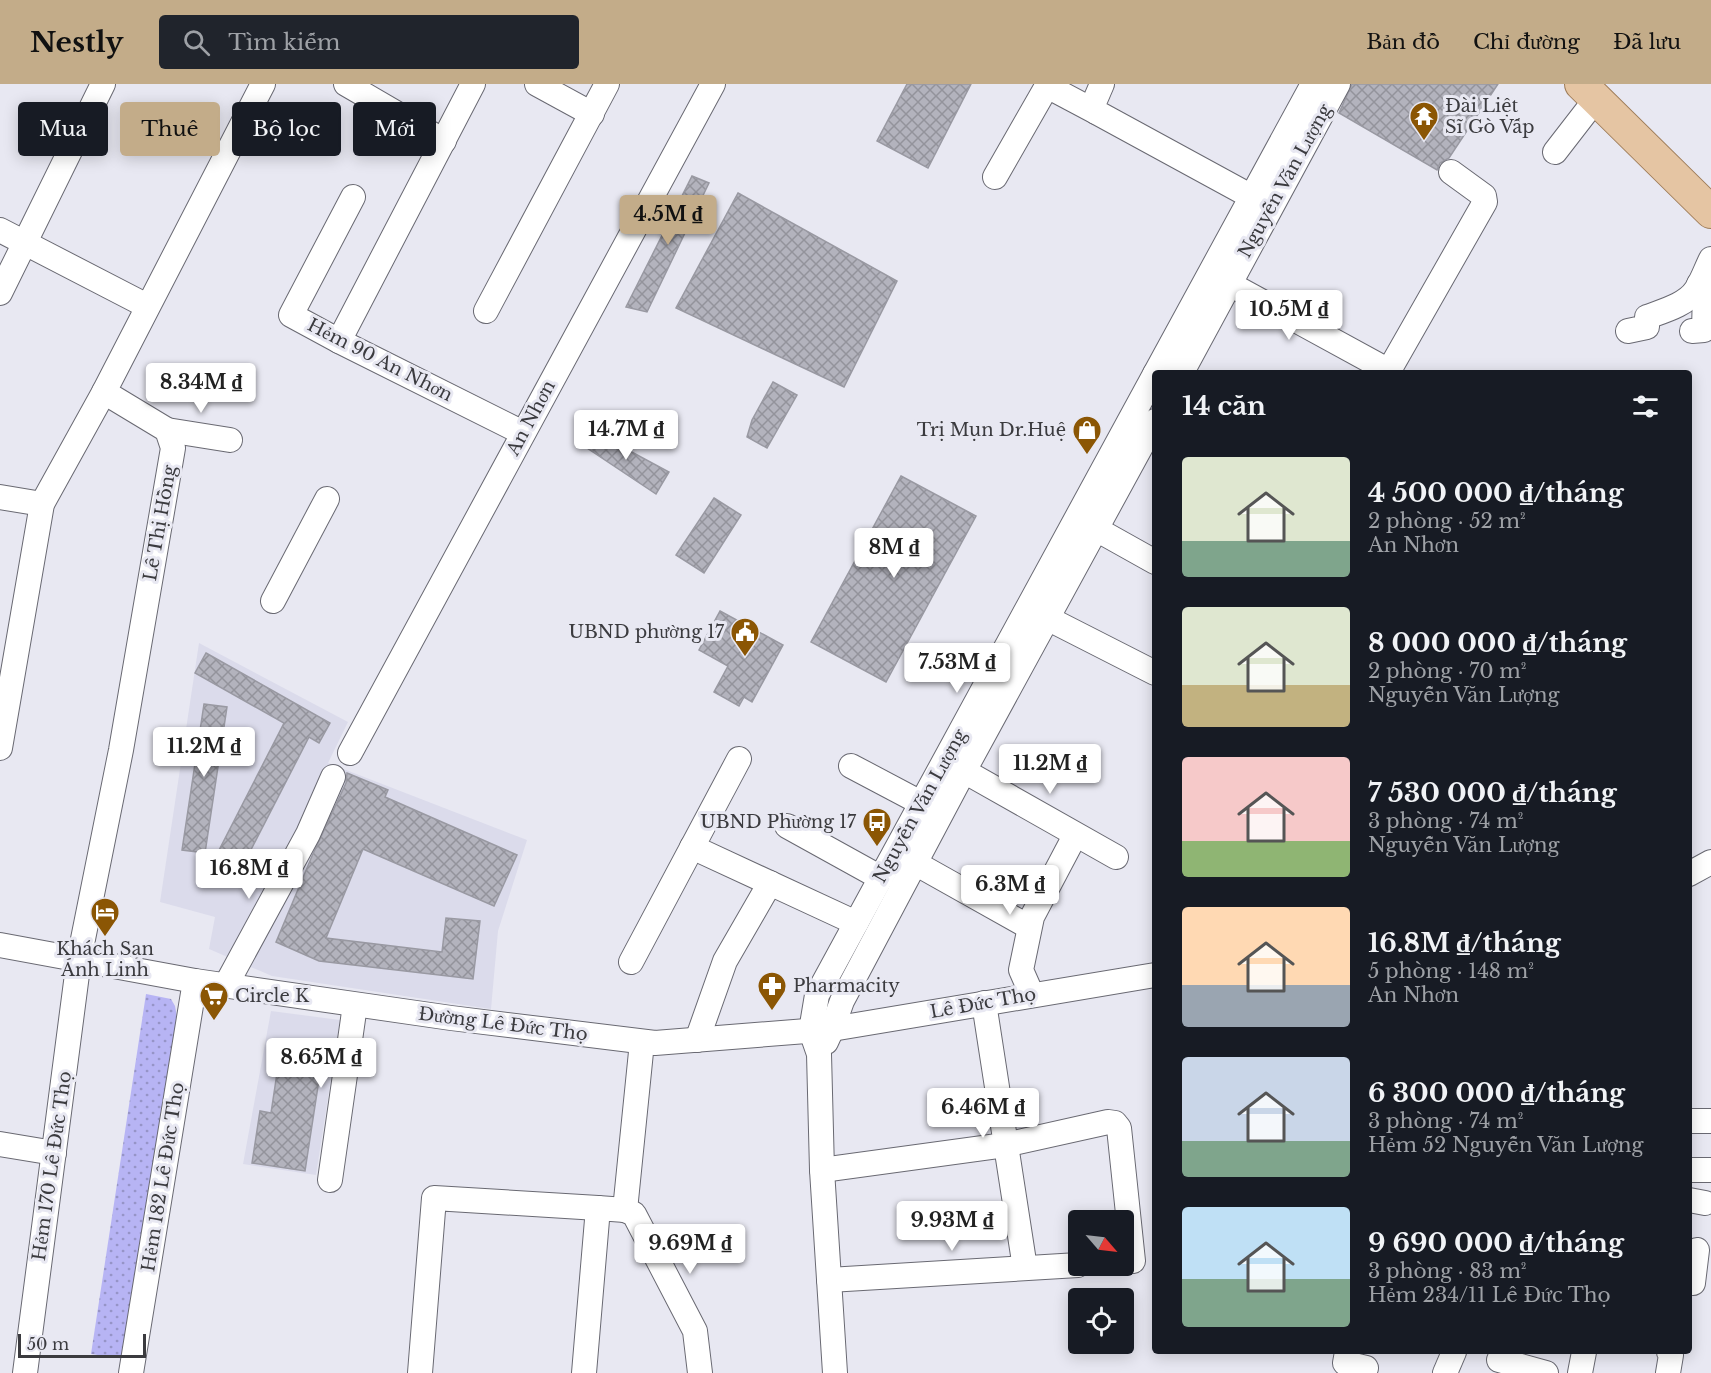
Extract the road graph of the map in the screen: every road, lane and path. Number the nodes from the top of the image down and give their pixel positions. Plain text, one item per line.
1 (103, 84) edge
2 (263, 84) edge
3 (346, 84) edge
4 (473, 84) edge
5 (537, 84) edge
6 (607, 84) edge
7 (713, 84) edge
8 (1102, 84) edge
9 (1313, 84) edge
10 (1338, 84) edge
11 (1594, 89) edge
12 (1096, 112) junction
13 (591, 114) junction
14 (444, 141) junction
15 (1555, 152) dead end
16 (1450, 172) dead end
17 (995, 177) dead end
18 (1711, 187) edge
19 (353, 197) dead end
20 (1252, 197) junction
21 (1711, 212) edge
22 (0, 230) edge
23 (25, 242) junction
24 (1711, 259) edge
25 (1220, 279) junction
26 (1699, 284) junction
27 (0, 293) edge
28 (147, 306) junction
29 (486, 311) dead end
30 (1628, 331) dead end
31 (1692, 331) dead end
32 (339, 341) junction
33 (1158, 370) edge
34 (1183, 370) edge
35 (1384, 370) edge
36 (1389, 370) edge
37 (1152, 380) edge
38 (104, 392) junction
39 (1152, 426) edge
40 (167, 430) junction
41 (523, 433) junction
42 (230, 440) dead end
43 (0, 497) edge
44 (327, 499) dead end
45 (42, 504) junction
46 (1096, 529) junction
47 (1152, 560) edge
48 (273, 601) dead end
49 (1047, 618) junction
50 (1152, 671) edge
51 (0, 748) edge
52 (350, 753) dead end
53 (739, 759) dead end
54 (851, 766) dead end
55 (964, 771) junction
56 (333, 777) dead end
57 (921, 803) junction
58 (787, 826) dead end
59 (1070, 845) dead end
60 (692, 847) junction
61 (1116, 857) dead end
62 (1711, 862) edge
63 (915, 863) junction
64 (1692, 872) edge
65 (880, 878) junction
66 (770, 883) junction
67 (856, 923) junction
68 (1029, 927) junction
69 (0, 945) edge
70 (79, 959) junction
71 (631, 962) dead end
72 (1152, 975) edge
73 (195, 981) junction
74 (225, 985) junction
75 (1032, 995) junction
76 (984, 1003) junction
77 (355, 1005) junction
78 (822, 1030) junction
79 (697, 1040) junction
80 (642, 1042) junction
81 (1692, 1121) edge
82 (1711, 1121) edge
83 (0, 1144) edge
84 (1005, 1145) junction
85 (54, 1153) junction
86 (822, 1170) junction
87 (1692, 1170) edge
88 (1711, 1170) edge
89 (330, 1180) dead end
90 (598, 1208) junction
91 (626, 1210) junction
92 (1697, 1250) dead end
93 (1137, 1261) edge
94 (1068, 1265) edge
95 (1025, 1268) junction
96 (829, 1280) junction
97 (1692, 1283) edge
98 (1347, 1354) edge
99 (1453, 1354) edge
100 (1584, 1354) edge
101 (1670, 1354) edge
102 (1499, 1360) dead end
103 (1368, 1364) edge
104 (25, 1373) edge
105 (131, 1373) edge
106 (420, 1373) edge
107 (584, 1373) edge
108 (700, 1373) edge
109 (835, 1373) edge
110 (1445, 1373) edge
111 (1546, 1373) edge
112 (1580, 1373) edge
113 (1668, 1373) edge

1 - 23 street
2 - 28 street
3 - 14 street
4 - 14 street
5 - 13 street
6 - 13 street
7 - 41 street, An Nhơn
8 - 12 street
9 - 20 street, Nguyễn Văn Lượng
10 - 25 street, Nguyễn Văn Lượng
11 - 15 street
11 - 18 main road
11 - 21 main road
12 - 17 street
12 - 20 street
13 - 29 street
14 - 32 street
16 - 36 street
19 - 32 street, Hẻm 90 An Nhơn
20 - 25 street, Nguyễn Văn Lượng
22 - 23 street
23 - 27 street
23 - 28 street
24 - 26 street
25 - 33 street, Nguyễn Văn Lượng
25 - 34 street, Nguyễn Văn Lượng
25 - 35 street
26 - 30 street
26 - 31 street
28 - 38 street
32 - 41 street, Hẻm 90 An Nhơn
37 - 57 street, Nguyễn Văn Lượng
38 - 40 street
38 - 45 street
39 - 46 street, Nguyễn Văn Lượng
40 - 42 street
40 - 70 street, Lê Thị Hồng
41 - 52 street, An Nhơn
43 - 45 street
44 - 48 street
45 - 51 street
46 - 47 street
46 - 49 street, Nguyễn Văn Lượng
49 - 50 street
49 - 55 street, Nguyễn Văn Lượng
53 - 60 street
54 - 57 street
55 - 61 street
55 - 63 street, Nguyễn Văn Lượng
56 - 74 street
57 - 65 street, Nguyễn Văn Lượng
58 - 65 street
59 - 68 street
60 - 66 street
60 - 71 street
62 - 64 street
63 - 68 street
63 - 78 street, Nguyễn Văn Lượng
65 - 67 street, Nguyễn Văn Lượng
66 - 67 street
66 - 79 street
67 - 78 street, Nguyễn Văn Lượng
68 - 75 street
69 - 70 street
70 - 73 street
70 - 85 street, Hẻm 170 Lê Đức Thọ
72 - 75 street, Lê Đức Thọ
73 - 74 street, Đường Lê Đức Thọ
73 - 105 street, Hẻm 182 Lê Đức Thọ
74 - 77 street, Đường Lê Đức Thọ
75 - 76 street, Lê Đức Thọ
76 - 78 street, Lê Đức Thọ
76 - 84 street
77 - 80 street, Đường Lê Đức Thọ
77 - 89 street
78 - 79 street, Đường Lê Đức Thọ
78 - 86 street, Nguyễn Văn Lượng
79 - 80 street, Đường Lê Đức Thọ
80 - 91 street
81 - 82 street
83 - 85 street
84 - 86 street
84 - 93 street
84 - 95 street
85 - 104 street, Hẻm 170 Lê Đức Thọ
86 - 96 street, Nguyễn Văn Lượng
87 - 88 street
90 - 91 street
90 - 106 street
90 - 107 street
91 - 108 street
92 - 97 street
94 - 95 street
95 - 96 street
96 - 109 street, Nguyễn Văn Lượng
98 - 103 street
99 - 110 street
100 - 112 street
101 - 113 street
102 - 111 street

